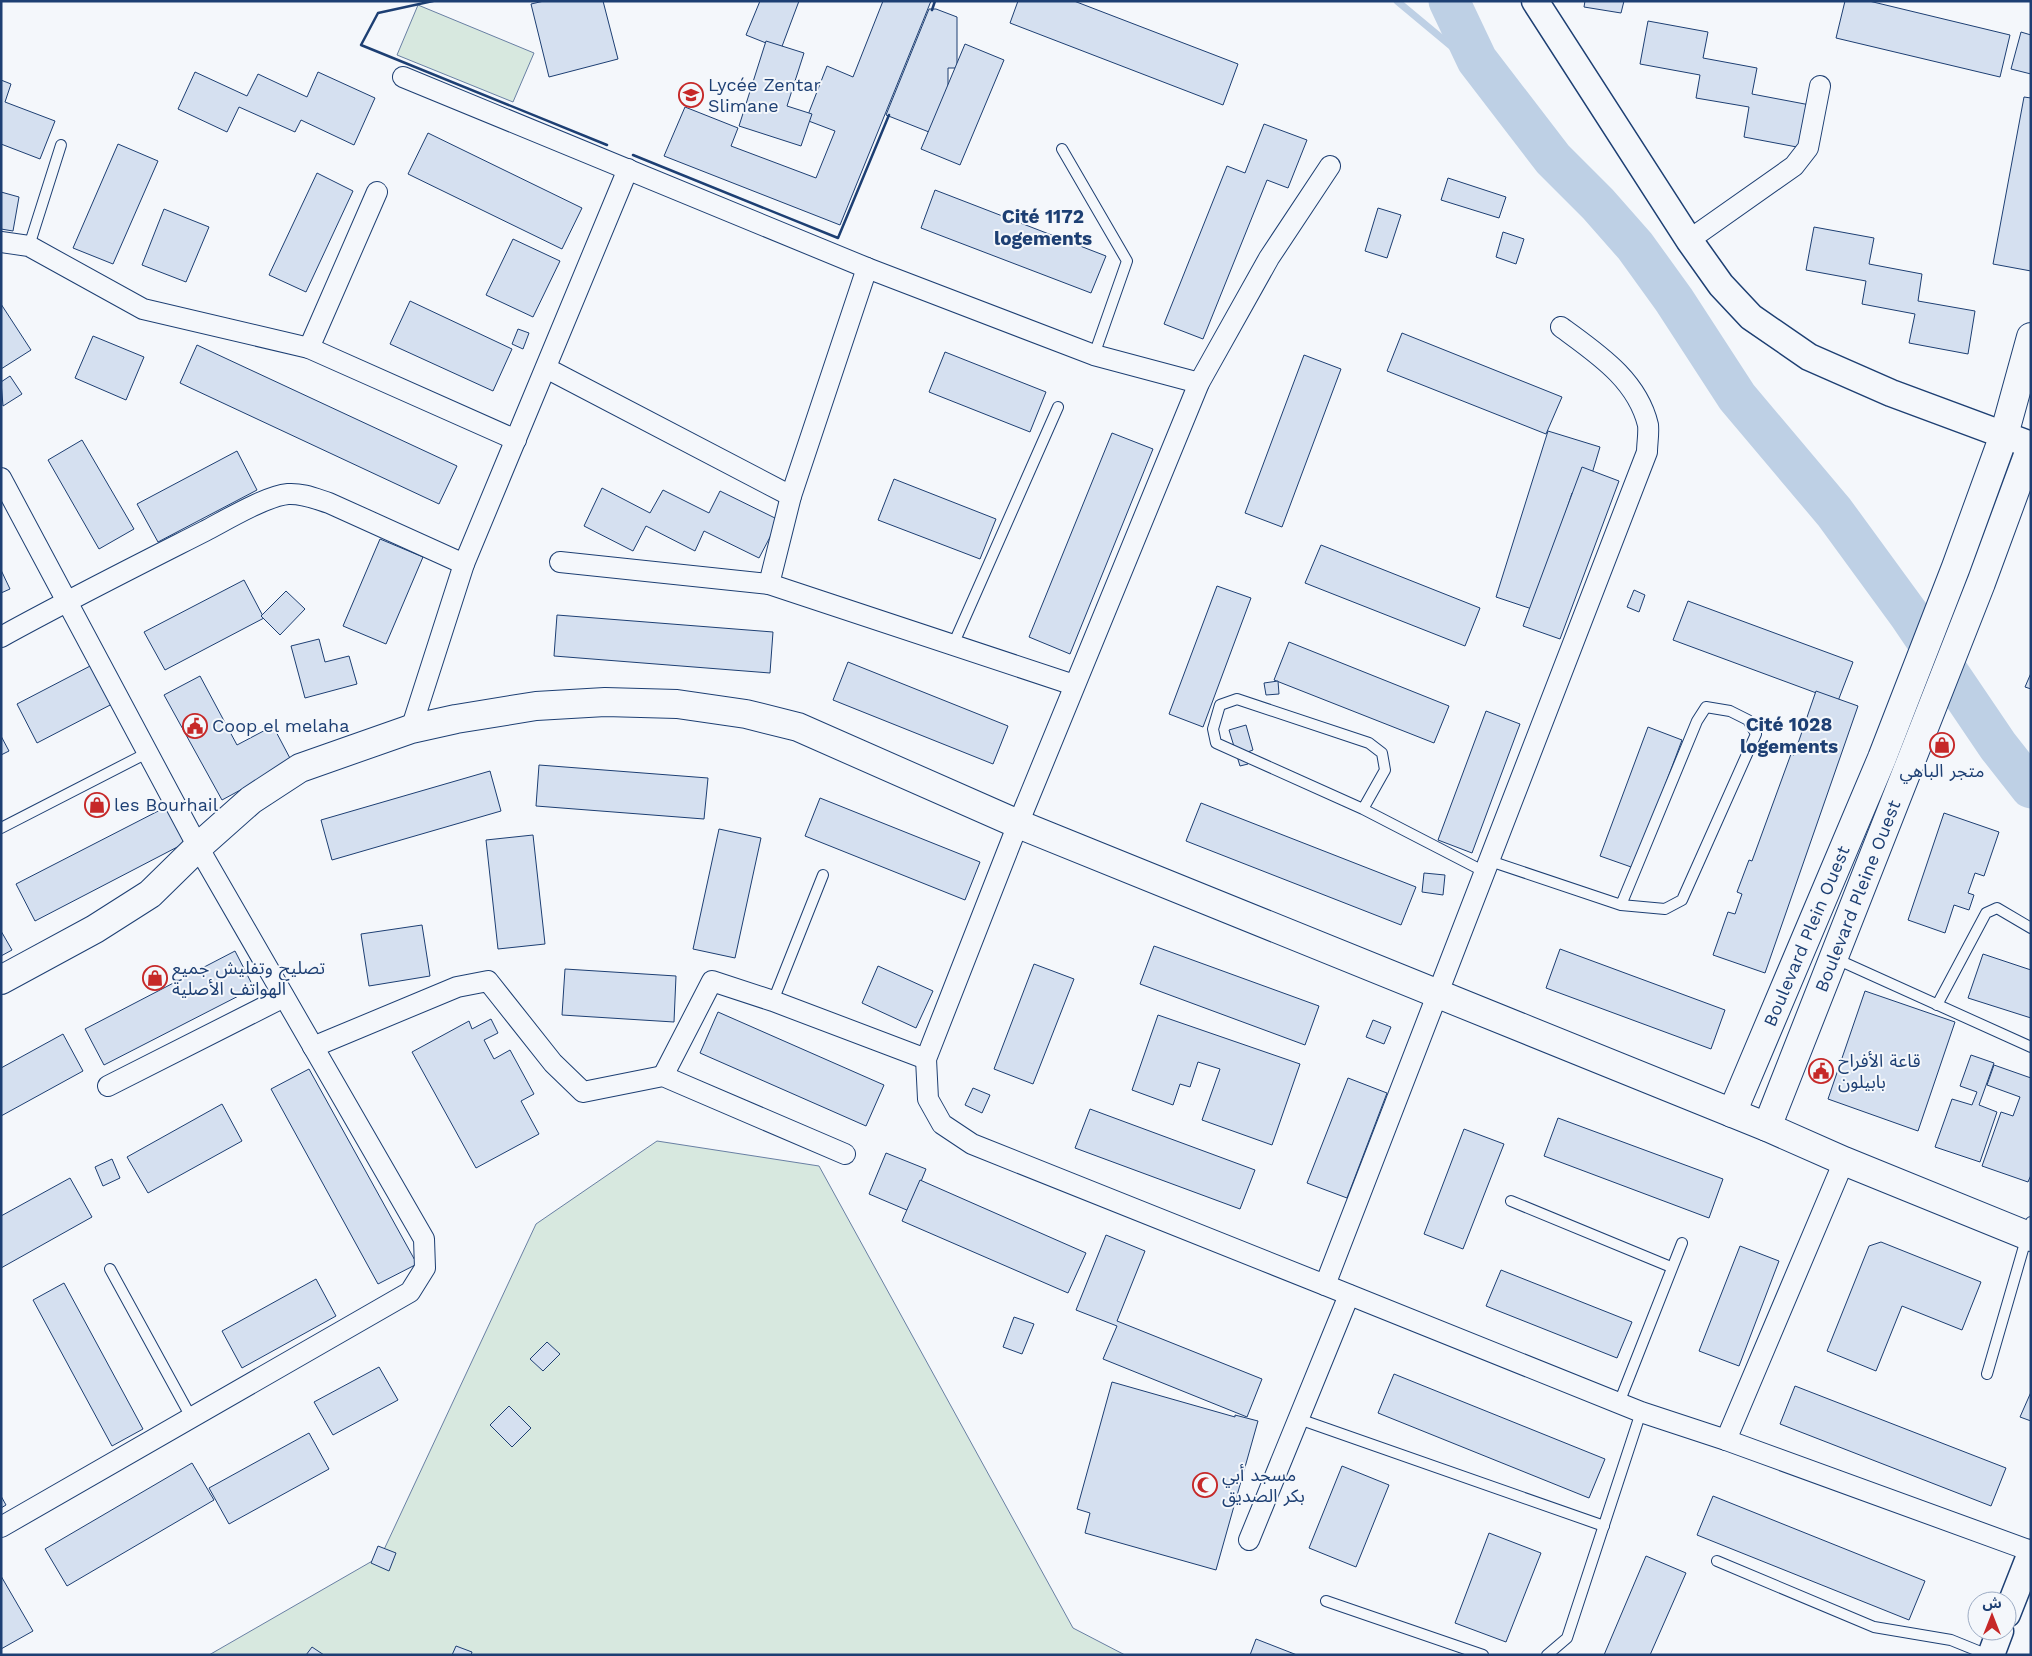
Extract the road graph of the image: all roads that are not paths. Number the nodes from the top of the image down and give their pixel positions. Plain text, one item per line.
1 (1535, 1) edge
2 (404, 77) dead end
3 (1820, 86) dead end
4 (61, 144) dead end
5 (1062, 150) dead end
6 (1330, 166) dead end
7 (628, 169) junction
8 (377, 192) dead end
9 (1689, 240) junction
10 (1, 242) edge
11 (29, 246) junction
12 (867, 268) junction
13 (1560, 327) dead end
14 (2031, 337) edge
15 (309, 348) junction
16 (1094, 355) junction
17 (546, 368) junction
18 (1199, 383) junction
19 (1058, 408) dead end
20 (2004, 435) junction
21 (516, 440) junction
22 (2031, 446) edge
23 (1, 478) edge
24 (791, 496) junction
25 (560, 562) dead end
26 (464, 564) junction
27 (769, 584) junction
28 (66, 601) junction
29 (1, 637) edge
30 (953, 645) junction
31 (1074, 685) junction
32 (411, 729) junction
33 (147, 753) junction
34 (1363, 810) junction
35 (1018, 824) junction
36 (1, 828) edge
37 (198, 847) junction
38 (1487, 866) junction
39 (822, 875) dead end
40 (1621, 905) junction
41 (2031, 928) edge
42 (1833, 957) junction
43 (1, 980) edge
44 (1438, 995) junction
45 (284, 997) junction
46 (773, 1001) junction
47 (1937, 1005) junction
48 (312, 1047) junction
49 (2031, 1048) edge
50 (926, 1059) junction
51 (663, 1076) junction
52 (108, 1086) dead end
53 (1732, 1113) junction
54 (1766, 1127) junction
55 (845, 1154) dead end
56 (1844, 1161) junction
57 (1511, 1201) dead end
58 (2029, 1231) edge
59 (1682, 1243) dead end
60 (1671, 1267) junction
61 (110, 1269) dead end
62 (1325, 1285) junction
63 (1349, 1295) junction
64 (1987, 1374) dead end
65 (1618, 1403) junction
66 (1641, 1412) junction
67 (191, 1417) junction
68 (1299, 1419) junction
69 (1726, 1440) junction
70 (1, 1526) edge
71 (1604, 1526) junction
72 (1249, 1540) dead end
73 (2031, 1552) edge
74 (1717, 1561) dead end
75 (2016, 1591) edge
76 (1326, 1601) dead end
77 (1996, 1641) edge
78 (1483, 1655) edge
79 (1547, 1655) edge
80 (1990, 1655) edge

1 - 9 street
2 - 7 street
3 - 9 street
4 - 11 lane
5 - 16 lane
6 - 18 street
7 - 12 street
7 - 17 street
8 - 15 street
9 - 20 street
10 - 11 street
11 - 15 street
12 - 16 street
12 - 24 street
13 - 38 street
14 - 20 main road
15 - 21 street
16 - 18 street
17 - 21 street
17 - 24 street
18 - 31 street
19 - 30 lane
20 - 22 street
20 - 53 main road, Boulevard Plein Ouest
21 - 26 street
22 - 42 main road, Boulevard Pleine Ouest
23 - 28 street
24 - 27 street
25 - 27 street
26 - 28 street
26 - 32 street
27 - 30 street
28 - 29 street
28 - 33 street
30 - 31 street
31 - 35 street
32 - 35 main road
32 - 37 main road
33 - 36 lane
33 - 37 street
34 - 34 lane
34 - 38 lane
35 - 44 main road
35 - 50 street
37 - 43 main road
37 - 45 street
38 - 40 lane
38 - 44 street
39 - 46 lane
40 - 40 lane
41 - 47 lane
42 - 47 lane
42 - 54 main road, Boulevard Pleine Ouest
44 - 53 main road
44 - 62 street
45 - 48 street
45 - 52 street
46 - 50 street
46 - 51 street
47 - 49 lane
48 - 51 street
48 - 67 street
50 - 62 street
51 - 55 street
53 - 54 main road
54 - 56 main road
56 - 58 main road
56 - 69 street
57 - 60 lane
58 - 64 lane
59 - 60 lane
60 - 65 lane
61 - 67 lane
62 - 63 street
63 - 65 street
63 - 68 street
65 - 66 street
66 - 69 street
66 - 71 lane
67 - 70 street
68 - 71 lane
68 - 72 street
69 - 73 street
71 - 79 lane
73 - 75 street
74 - 80 lane
76 - 78 lane
77 - 80 street

